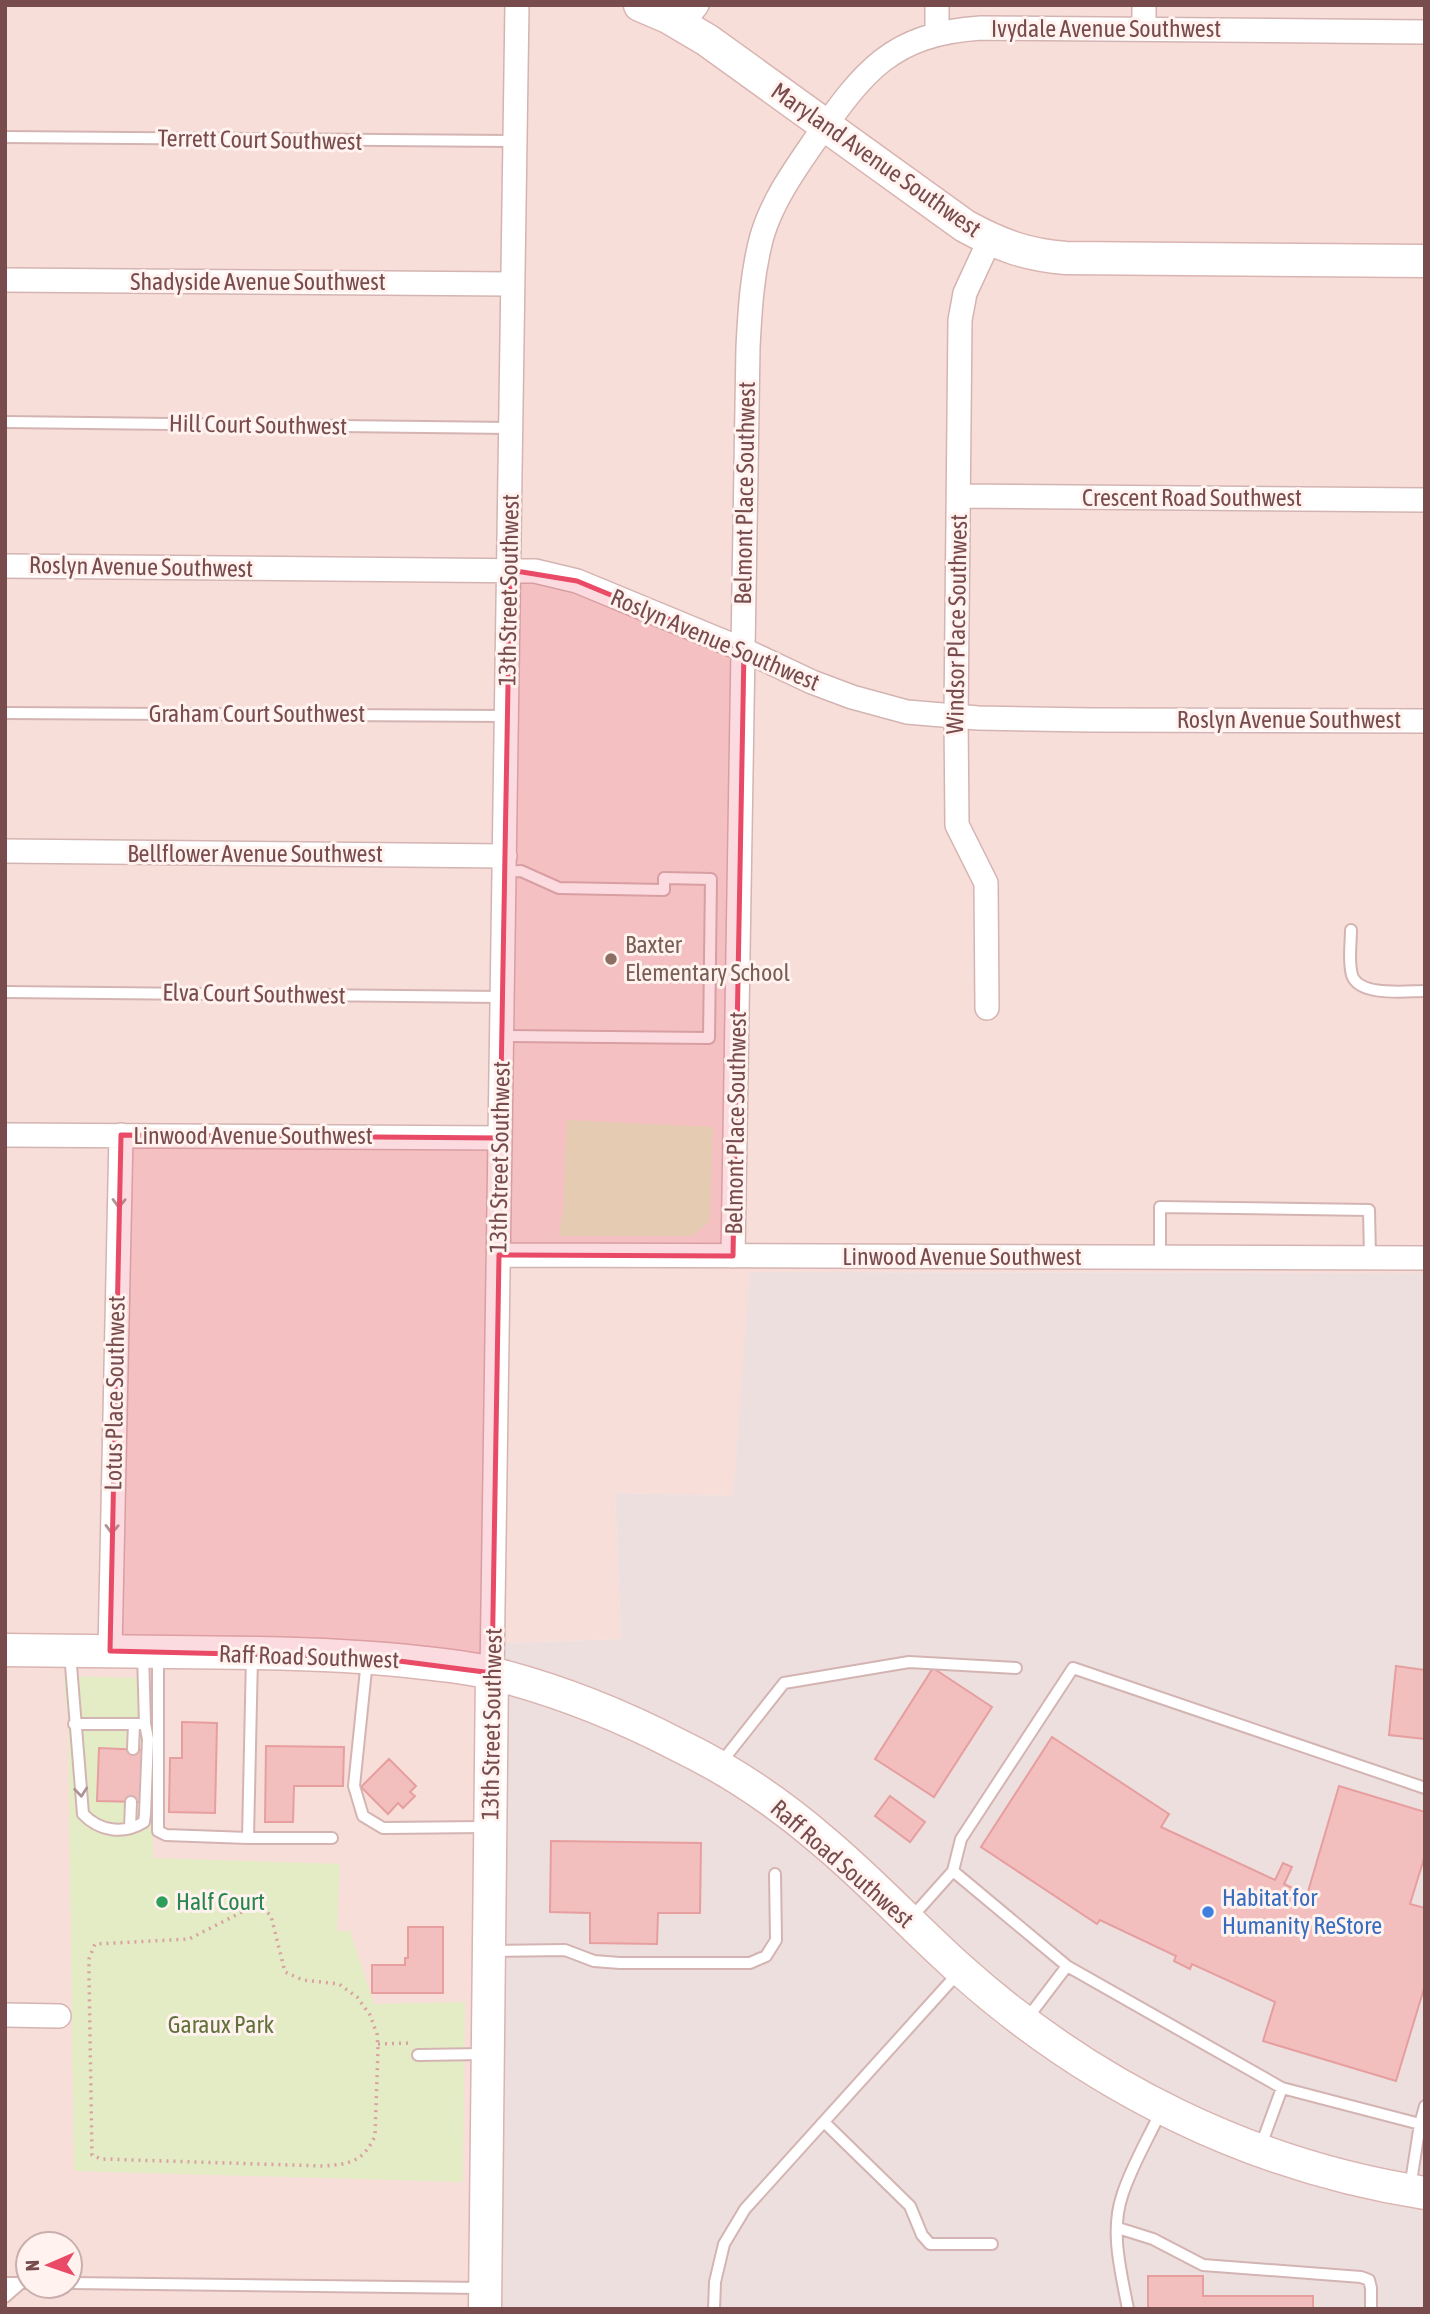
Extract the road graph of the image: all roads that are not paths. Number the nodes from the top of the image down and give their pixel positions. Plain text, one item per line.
1 (517, 5) edge
2 (640, 5) edge
3 (937, 5) edge
4 (1144, 5) edge
5 (689, 15) edge
6 (1144, 29) junction
7 (1425, 32) edge
8 (937, 33) junction
9 (825, 126) junction
10 (5, 137) edge
11 (514, 141) junction
12 (990, 239) junction
13 (1425, 261) edge
14 (5, 280) edge
15 (512, 284) junction
16 (5, 422) edge
17 (511, 428) junction
18 (959, 496) junction
19 (1425, 499) edge
20 (5, 566) edge
21 (510, 570) junction
22 (744, 650) junction
23 (5, 713) edge
24 (508, 716) junction
25 (956, 717) junction
26 (1425, 721) edge
27 (5, 851) edge
28 (505, 864) junction
29 (1351, 930) dead end
30 (1425, 991) edge
31 (5, 992) edge
32 (502, 997) junction
33 (987, 1008) dead end
34 (501, 1036) junction
35 (5, 1135) edge
36 (121, 1135) junction
37 (500, 1138) junction
38 (499, 1255) junction
39 (733, 1256) junction
40 (1160, 1257) junction
41 (1370, 1257) junction
42 (1425, 1258) edge
43 (5, 1650) edge
44 (69, 1651) junction
45 (110, 1651) junction
46 (150, 1652) junction
47 (252, 1653) junction
48 (368, 1657) junction
49 (1016, 1668) dead end
50 (492, 1673) junction
51 (74, 1724) junction
52 (139, 1724) junction
53 (133, 1749) dead end
54 (718, 1766) junction
55 (1425, 1788) edge
56 (131, 1802) dead end
57 (491, 1827) junction
58 (130, 1828) junction
59 (248, 1838) junction
60 (332, 1838) dead end
61 (953, 1871) junction
62 (775, 1874) dead end
63 (909, 1921) junction
64 (489, 1951) junction
65 (1067, 1966) junction
66 (961, 1970) junction
67 (5, 2015) edge
68 (59, 2016) dead end
69 (1024, 2022) junction
70 (488, 2054) junction
71 (418, 2055) dead end
72 (1282, 2088) junction
73 (1425, 2106) edge
74 (1162, 2109) junction
75 (824, 2122) junction
76 (1420, 2124) junction
77 (1259, 2150) junction
78 (1417, 2192) edge
79 (1118, 2228) junction
80 (992, 2245) dead end
81 (84, 2284) edge
82 (485, 2298) edge
83 (714, 2309) edge
84 (1128, 2309) edge
85 (1371, 2309) edge

1 - 11 street, 13th Street Southwest
2 - 5 main road, Maryland Avenue Southwest
3 - 8 street
4 - 6 street
5 - 9 main road, Maryland Avenue Southwest
6 - 7 street, Ivydale Avenue Southwest
6 - 8 street, Ivydale Avenue Southwest
8 - 9 street, Ivydale Avenue Southwest
9 - 12 main road, Maryland Avenue Southwest
9 - 22 street, Belmont Place Southwest
10 - 11 lane, Terrett Court Southwest
11 - 15 street, 13th Street Southwest
12 - 13 main road, Maryland Avenue Southwest
12 - 18 street, Windsor Place Southwest
14 - 15 street, Shadyside Avenue Southwest
15 - 17 street, 13th Street Southwest
16 - 17 lane, Hill Court Southwest
17 - 21 street, 13th Street Southwest
18 - 19 street, Crescent Road Southwest
18 - 25 street, Windsor Place Southwest
20 - 21 street, Roslyn Avenue Southwest
21 - 22 street, Roslyn Avenue Southwest
21 - 24 street, 13th Street Southwest
22 - 25 street, Roslyn Avenue Southwest
22 - 39 street, Belmont Place Southwest
23 - 24 lane, Graham Court Southwest
24 - 28 street, 13th Street Southwest
25 - 26 street, Roslyn Avenue Southwest
25 - 33 street, Windsor Place Southwest
27 - 28 street, Bellflower Avenue Southwest
28 - 32 street, 13th Street Southwest
28 - 34 lane
29 - 30 lane
31 - 32 lane, Elva Court Southwest
32 - 34 street, 13th Street Southwest
34 - 37 street, 13th Street Southwest
35 - 36 street, Linwood Avenue Southwest
36 - 37 street, Linwood Avenue Southwest
36 -> 45 street, Lotus Place Southwest
37 - 38 street, 13th Street Southwest
38 - 39 street, Linwood Avenue Southwest
38 - 50 street, 13th Street Southwest
39 - 40 street, Linwood Avenue Southwest
40 - 41 street, Linwood Avenue Southwest
40 - 41 lane
41 - 42 street, Linwood Avenue Southwest
43 - 44 main road, Raff Road Southwest
44 - 45 main road, Raff Road Southwest
44 - 51 lane
45 - 46 main road, Raff Road Southwest
46 - 47 main road, Raff Road Southwest
46 - 52 lane
46 - 59 lane
47 - 48 main road, Raff Road Southwest
47 - 59 lane
48 - 50 main road, Raff Road Southwest
48 - 57 lane
49 - 54 lane
50 - 54 main road, Raff Road Southwest
50 - 57 main road, 13th Street Southwest
51 - 52 lane
51 -> 58 lane
52 - 53 lane
52 - 58 lane
54 - 63 main road, Raff Road Southwest
55 - 61 lane
56 - 58 lane
57 - 64 main road, 13th Street Southwest
59 - 60 lane
61 - 63 lane
61 - 65 lane
62 - 64 lane
63 - 66 main road, Raff Road Southwest
64 - 70 main road, 13th Street Southwest
65 - 69 lane
65 - 72 lane
66 - 69 main road, Raff Road Southwest
66 - 75 lane
67 - 68 street
69 - 74 main road, Raff Road Southwest
70 - 71 lane
70 - 82 main road, 13th Street Southwest
72 - 76 lane
72 - 77 lane
73 - 76 lane
74 - 77 main road, Raff Road Southwest
74 - 79 lane
75 - 80 lane
75 - 83 lane
76 - 78 lane
77 - 78 main road, Raff Road Southwest
79 - 84 lane
79 - 85 lane
81 - 82 lane

